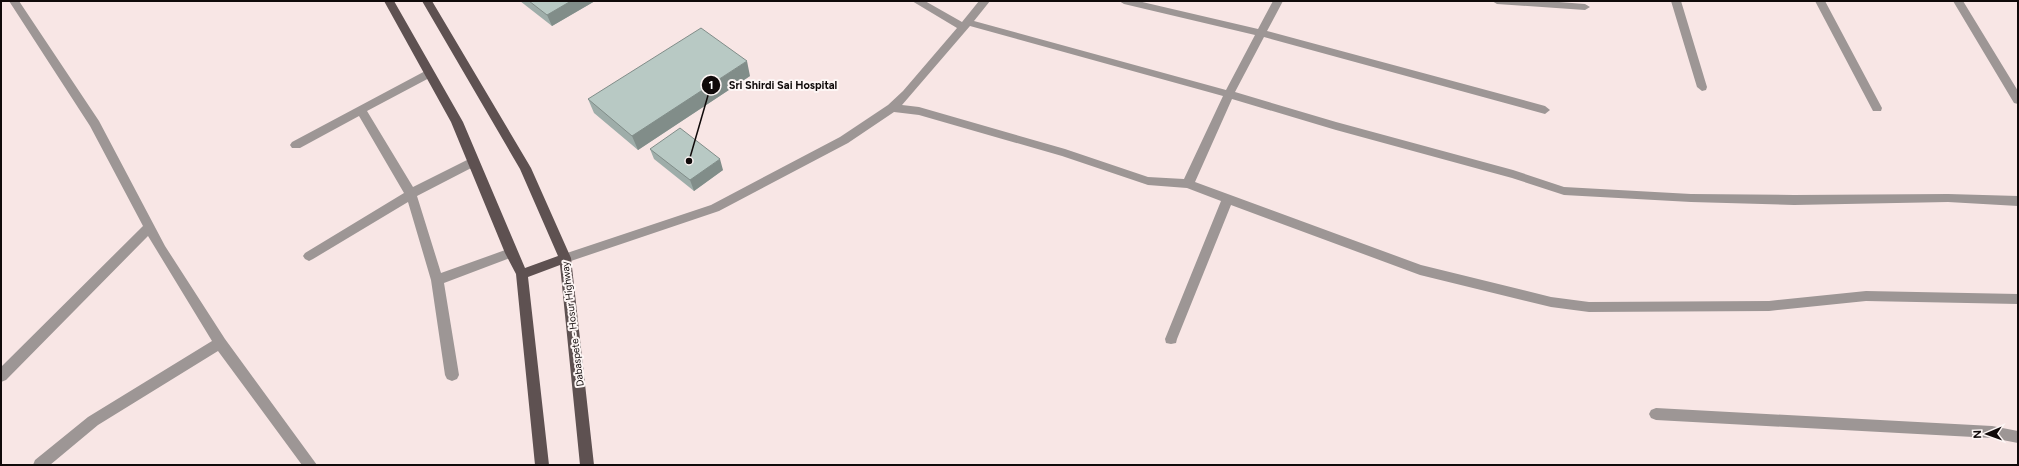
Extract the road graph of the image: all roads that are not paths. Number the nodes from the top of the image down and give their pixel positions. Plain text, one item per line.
1 (14, 1) edge
2 (389, 1) edge
3 (428, 1) edge
4 (917, 1) edge
5 (985, 1) edge
6 (1124, 1) edge
7 (1278, 1) edge
8 (1497, 1) edge
9 (1676, 1) edge
10 (1820, 1) edge
11 (1958, 1) edge
12 (1585, 7) dead end
13 (965, 25) junction
14 (1260, 34) junction
15 (430, 73) junction
16 (1702, 87) dead end
17 (1229, 94) junction
18 (2018, 100) edge
19 (892, 108) junction
20 (1877, 108) dead end
21 (361, 110) junction
22 (1545, 110) dead end
23 (296, 145) dead end
24 (473, 162) junction
25 (1188, 184) junction
26 (411, 194) junction
27 (1228, 199) junction
28 (2018, 201) edge
29 (149, 227) junction
30 (511, 254) junction
31 (309, 256) dead end
32 (565, 258) junction
33 (522, 274) junction
34 (437, 280) junction
35 (2018, 299) edge
36 (1171, 339) dead end
37 (220, 343) junction
38 (452, 374) dead end
39 (1, 376) edge
40 (1656, 414) dead end
41 (2018, 437) edge
42 (40, 465) edge
43 (310, 465) edge
44 (542, 465) edge
45 (587, 465) edge

1 - 29 street
2 - 15 main road
3 - 32 main road, Dabaspete - Hosur Highway
4 - 13 street
5 - 13 street
6 - 14 street
7 - 14 street
8 - 12 street
9 - 16 street
10 - 20 street
11 - 18 street
13 - 17 street
13 - 19 street
14 - 17 street
14 - 22 street
15 - 21 street
15 - 24 main road
17 - 25 street
17 - 28 street
19 - 25 street
19 - 32 street
21 - 23 street
21 - 26 street
24 - 26 street
24 - 30 main road
25 - 27 street
26 - 31 street
26 - 34 street
27 - 35 street
27 - 36 street
29 - 37 street
29 - 39 street
30 - 33 main road
30 - 34 street
32 - 33 main road
32 - 45 main road, Dabaspete - Hosur Highway
33 - 44 main road
34 - 38 street
37 - 42 street
37 - 43 street
40 - 41 street

